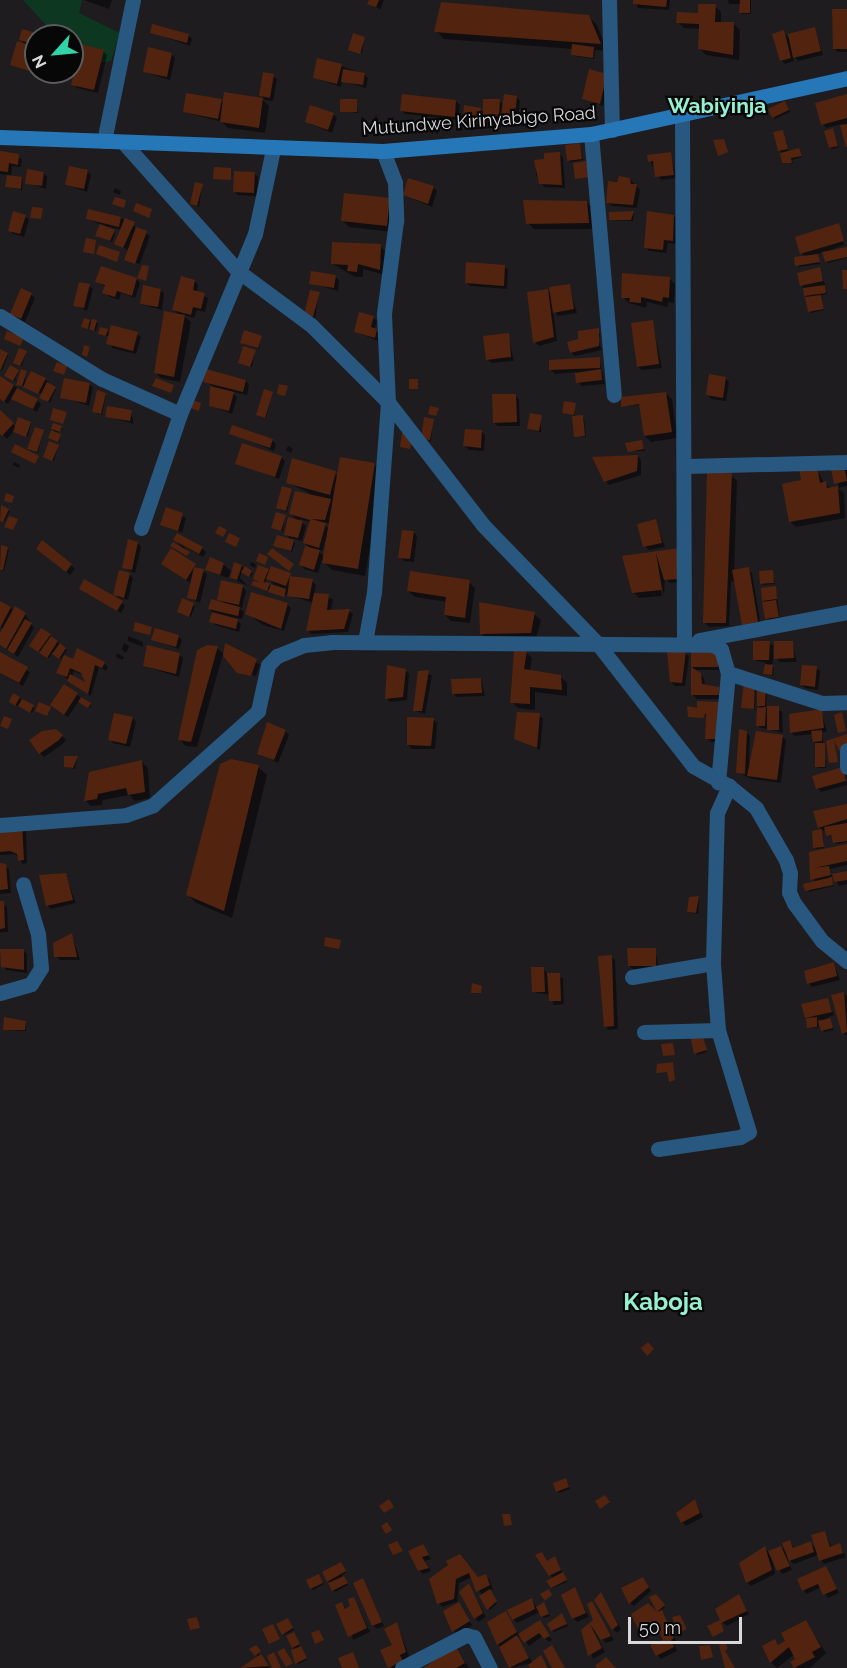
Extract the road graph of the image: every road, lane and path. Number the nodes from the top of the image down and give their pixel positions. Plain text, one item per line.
1 (133, 0) edge
2 (609, 0) edge
3 (847, 78) edge
4 (682, 117) junction
5 (612, 130) junction
6 (591, 134) junction
7 (0, 137) edge
8 (104, 141) junction
9 (123, 142) junction
10 (273, 149) junction
11 (383, 152) junction
12 (238, 271) junction
13 (0, 316) edge
14 (614, 395) dead end
15 (388, 402) junction
16 (180, 414) junction
17 (847, 462) edge
18 (686, 466) junction
19 (141, 528) dead end
20 (847, 612) edge
21 (365, 642) junction
22 (684, 642) junction
23 (597, 643) junction
24 (728, 673) junction
25 (847, 702) edge
26 (847, 750) edge
27 (847, 767) edge
28 (724, 784) junction
29 (0, 825) edge
30 (22, 884) dead end
31 (847, 961) edge
32 (713, 963) junction
33 (632, 977) dead end
34 (0, 993) edge
35 (718, 1030) junction
36 (644, 1032) dead end
37 (658, 1149) dead end
38 (402, 1668) edge
39 (490, 1668) edge

1 - 8 street
2 - 5 street
3 - 4 street, Mutundwe Kirinyabigo Road
4 - 5 street, Mutundwe Kirinyabigo Road
4 - 18 street
5 - 6 street, Mutundwe Kirinyabigo Road
6 - 11 street, Mutundwe Kirinyabigo Road
6 - 14 street
7 - 8 street, Mutundwe Kirinyabigo Road
8 - 9 street, Mutundwe Kirinyabigo Road
9 - 10 street, Mutundwe Kirinyabigo Road
9 - 12 street
10 - 11 street, Mutundwe Kirinyabigo Road
10 - 12 street
11 - 15 street
12 - 15 street
12 - 16 street
13 - 16 street
15 - 21 street
15 - 23 street
16 - 19 street
17 - 18 street
18 - 22 street
20 - 22 street
21 - 23 street
21 - 29 street
22 - 23 street
22 - 24 street
23 - 28 street
24 - 25 street
24 - 28 street
26 - 27 street
28 - 31 street
28 - 32 street
30 - 34 street
32 - 33 street
32 - 35 street
35 - 36 street
35 - 37 street
38 - 39 street

